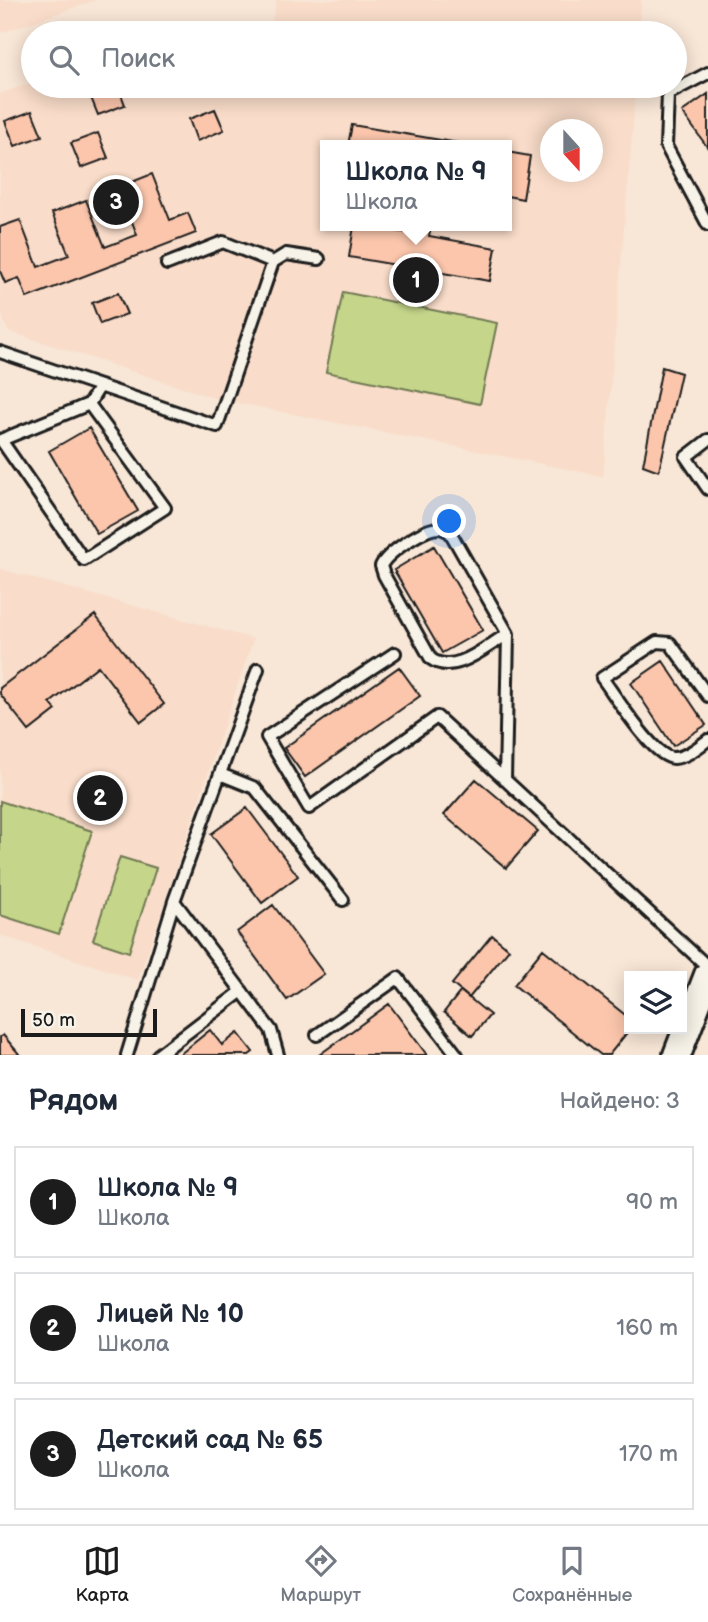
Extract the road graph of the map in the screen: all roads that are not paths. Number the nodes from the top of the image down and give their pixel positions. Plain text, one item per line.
1 (708, 73) edge
2 (687, 84) edge
3 (668, 98) edge
4 (708, 225) edge
5 (319, 258) dead end
6 (273, 262) junction
7 (167, 264) dead end
8 (0, 352) edge
9 (100, 386) junction
10 (89, 404) junction
11 (708, 440) edge
12 (708, 489) edge
13 (508, 634) junction
14 (394, 653) dead end
15 (258, 669) dead end
16 (708, 696) edge
17 (708, 740) edge
18 (220, 774) junction
19 (505, 780) junction
20 (343, 900) dead end
21 (174, 901) junction
22 (708, 967) edge
23 (708, 975) edge
24 (242, 991) junction
25 (317, 1035) dead end
26 (127, 1055) edge
27 (158, 1055) edge
28 (278, 1055) edge
29 (457, 1055) edge
30 (677, 1055) edge

1 - 2 lane
3 - 4 lane
5 - 6 lane
6 - 7 lane
6 - 9 lane
8 - 9 lane
9 - 10 lane
10 - 10 lane
11 - 12 lane
13 - 13 lane
13 - 19 lane
14 - 19 lane
15 - 18 lane
16 - 17 lane
18 - 20 lane
18 - 21 lane
19 - 22 lane
21 - 24 lane
21 - 26 lane
23 - 30 street
24 - 27 lane
24 - 28 lane
25 - 29 lane

